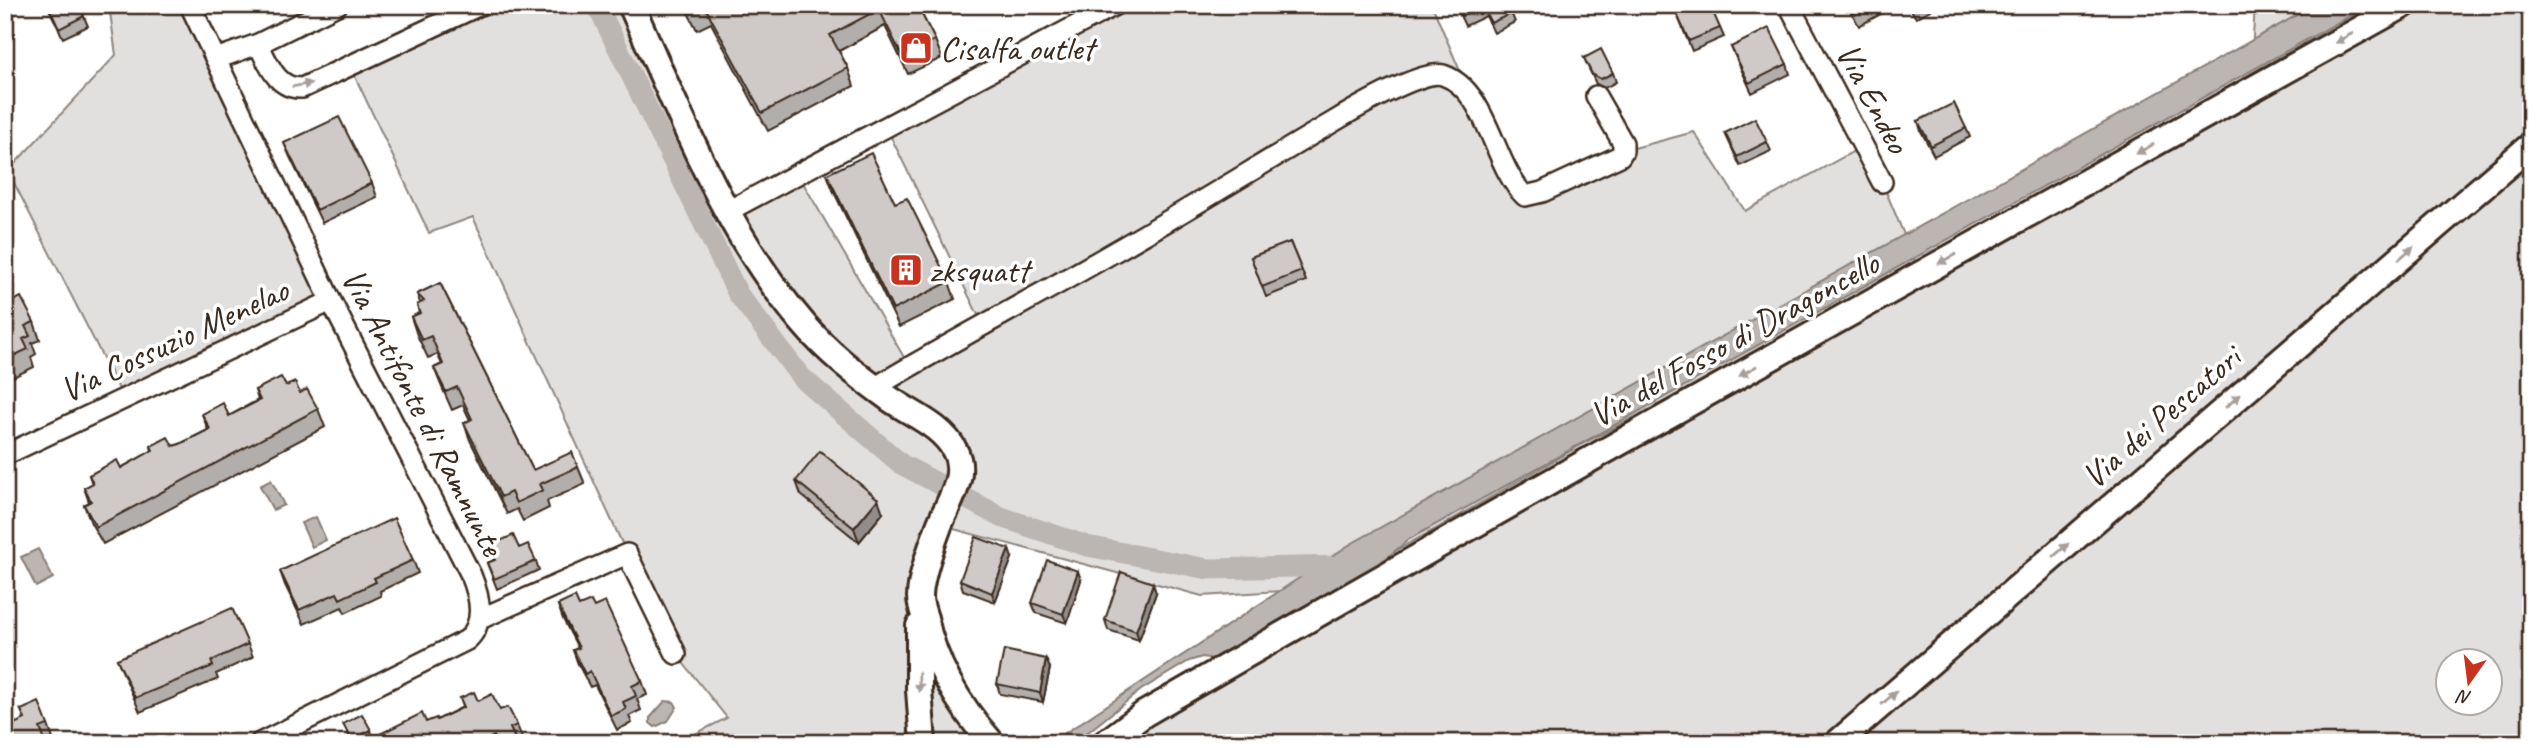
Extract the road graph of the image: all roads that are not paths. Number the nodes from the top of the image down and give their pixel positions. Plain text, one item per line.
1 (190, 5) edge
2 (337, 5) edge
3 (480, 5) edge
4 (631, 5) edge
5 (1115, 5) edge
6 (1789, 5) edge
7 (2404, 5) edge
8 (258, 44) junction
9 (216, 59) junction
10 (1597, 96) dead end
11 (2531, 145) edge
12 (1882, 182) dead end
13 (728, 211) junction
14 (331, 301) junction
15 (874, 387) junction
16 (5, 455) edge
17 (920, 598) junction
18 (480, 619) junction
19 (676, 654) dead end
20 (961, 705) junction
21 (920, 717) junction
22 (260, 743) edge
23 (923, 743) edge
24 (992, 743) edge
25 (1105, 743) edge
26 (1837, 743) edge

1 - 9 street, Via Antifonte di Ramnunte
2 - 8 street
8 -> 3 street
4 - 13 street
5 - 13 street
6 - 12 street, Via Endeo
7 -> 25 street, Via del Fosso di Dragoncello
8 - 9 street
9 - 14 street, Via Antifonte di Ramnunte
10 - 15 street
26 -> 11 street, Via dei Pescatori
13 - 15 street
14 - 16 street, Via Cossuzio Menelao
14 - 18 street, Via Antifonte di Ramnunte
15 - 17 street
17 - 20 street
17 -> 21 street
18 - 19 street
18 - 22 street
20 - 21 street
20 - 24 street
21 - 23 street

